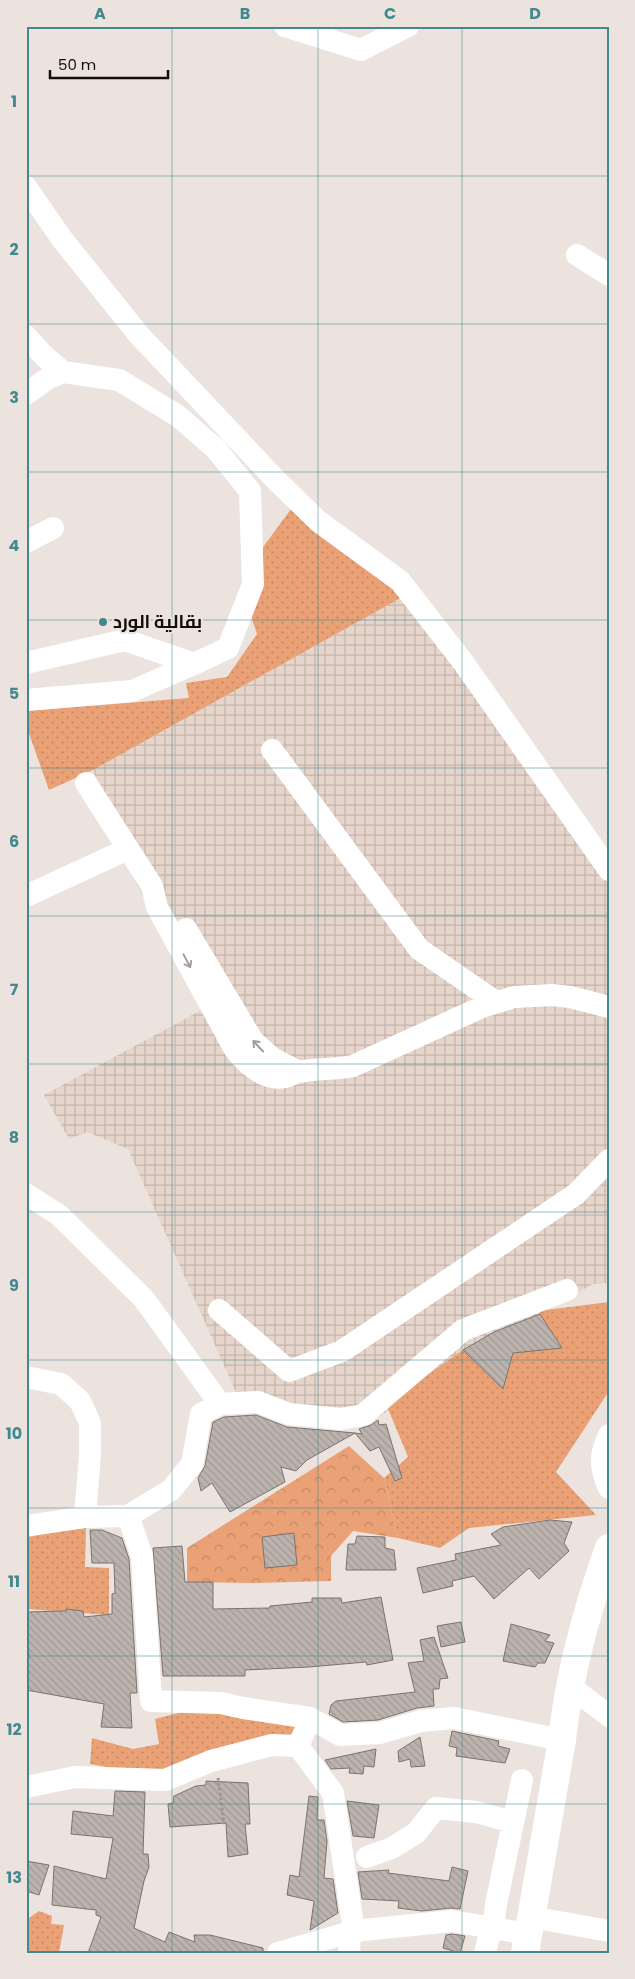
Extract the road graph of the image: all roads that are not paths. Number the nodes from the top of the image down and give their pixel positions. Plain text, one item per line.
1 (285, 26) edge
2 (408, 26) edge
3 (26, 187) edge
4 (577, 255) dead end
5 (609, 276) edge
6 (29, 344) edge
7 (63, 372) junction
8 (26, 394) edge
9 (276, 480) junction
10 (250, 491) junction
11 (53, 528) dead end
12 (26, 542) edge
13 (26, 663) edge
14 (194, 664) junction
15 (26, 700) edge
16 (272, 750) dead end
17 (86, 783) dead end
18 (128, 849) junction
19 (609, 870) edge
20 (26, 896) edge
21 (496, 1002) junction
22 (609, 1007) edge
23 (609, 1160) edge
24 (26, 1194) edge
25 (567, 1290) dead end
26 (219, 1310) dead end
27 (26, 1376) edge
28 (220, 1404) junction
29 (609, 1435) edge
30 (609, 1488) edge
31 (128, 1516) junction
32 (85, 1517) junction
33 (26, 1526) edge
34 (609, 1548) edge
35 (571, 1687) junction
36 (609, 1716) edge
37 (310, 1718) junction
38 (562, 1740) junction
39 (298, 1746) junction
40 (522, 1780) dead end
41 (26, 1788) edge
42 (512, 1822) junction
43 (367, 1857) dead end
44 (492, 1928) junction
45 (609, 1931) edge
46 (528, 1935) edge
47 (351, 1938) edge
48 (282, 1952) edge
49 (485, 1953) edge

1 - 2 street
3 - 9 street
4 - 5 street
6 - 7 street
7 - 8 street
7 - 10 street
9 - 10 street
9 - 19 street
10 - 14 street
11 - 12 street
13 - 14 street
14 - 15 street
16 - 21 street
17 - 18 street
18 - 20 street
18 - 21 street
21 - 22 street
23 - 26 street
24 - 28 street
25 - 28 street
27 - 32 street
28 - 31 street
29 - 30 street
31 - 32 street
31 - 37 street
32 - 33 street
34 - 35 main road
35 - 36 street
35 - 38 main road
37 - 38 street
37 - 39 street
38 - 46 main road
39 - 41 street
39 - 47 street
40 - 42 street
42 - 43 street
42 - 44 street
44 - 46 street
44 - 47 street
44 - 49 street
45 - 46 street
47 - 48 street

